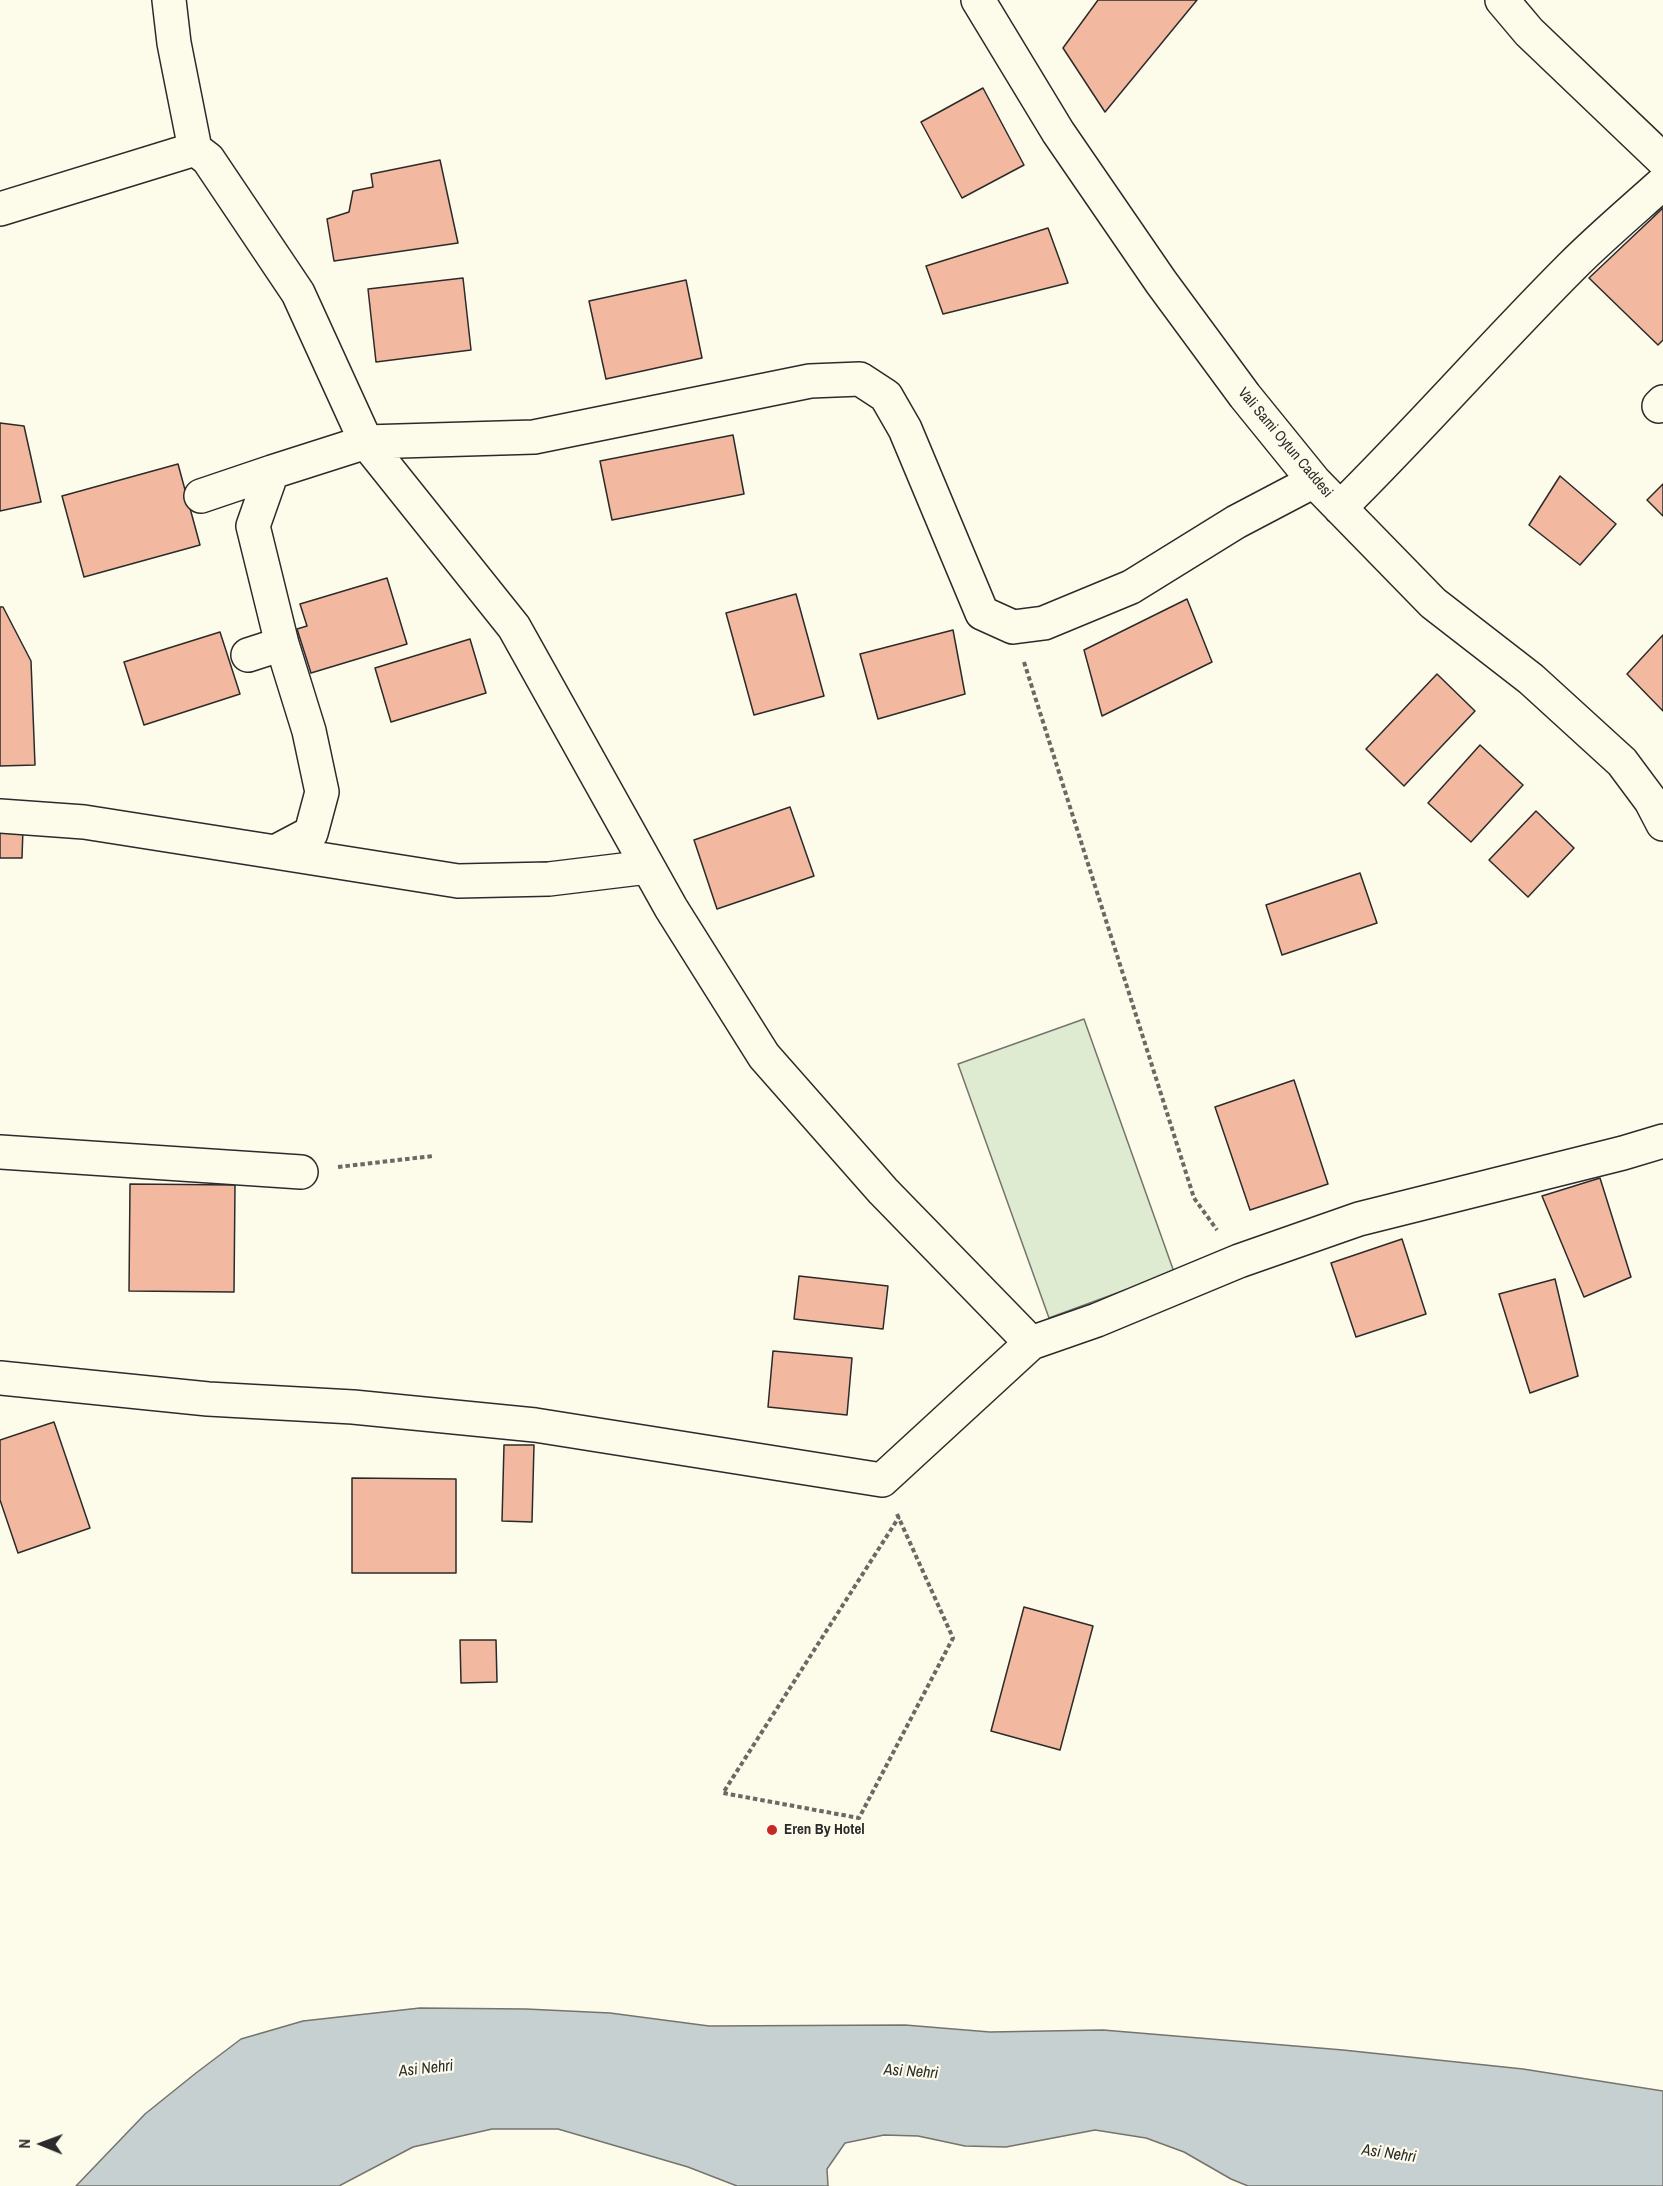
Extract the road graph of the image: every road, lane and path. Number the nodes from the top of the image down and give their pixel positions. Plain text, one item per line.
1 (169, 0) edge
2 (978, 0) edge
3 (1502, 0) edge
4 (195, 149) junction
5 (1663, 160) edge
6 (1663, 183) edge
7 (0, 208) edge
8 (366, 442) junction
9 (272, 472) junction
10 (1314, 481) junction
11 (201, 496) dead end
12 (1340, 508) junction
13 (1013, 627) junction
14 (282, 644) junction
15 (248, 655) dead end
16 (0, 816) edge
17 (1663, 824) edge
18 (275, 852) junction
19 (648, 867) junction
20 (1663, 1141) edge
21 (0, 1152) edge
22 (433, 1156) dead end
23 (301, 1172) joint
24 (1239, 1262) junction
25 (1031, 1343) junction
26 (0, 1378) edge
27 (882, 1480) junction
28 (898, 1517) junction

1 - 4 street
2 - 10 street, Vali Sami Oytun Caddesi
3 - 5 street
4 - 7 street
4 - 8 street
6 - 12 street
8 - 9 street
8 - 13 street
8 - 19 street
9 - 11 street
9 - 14 street
10 - 12 street, Vali Sami Oytun Caddesi
10 - 13 street
12 - 17 street, Vali Sami Oytun Caddesi
13 - 24 path
14 - 15 street
14 - 18 street
16 - 18 street
18 - 19 street
19 - 25 street
20 - 24 street
21 - 23 street
22 - 23 path
24 - 25 street
25 - 27 street
26 - 27 street
27 - 28 path
28 - 28 path

